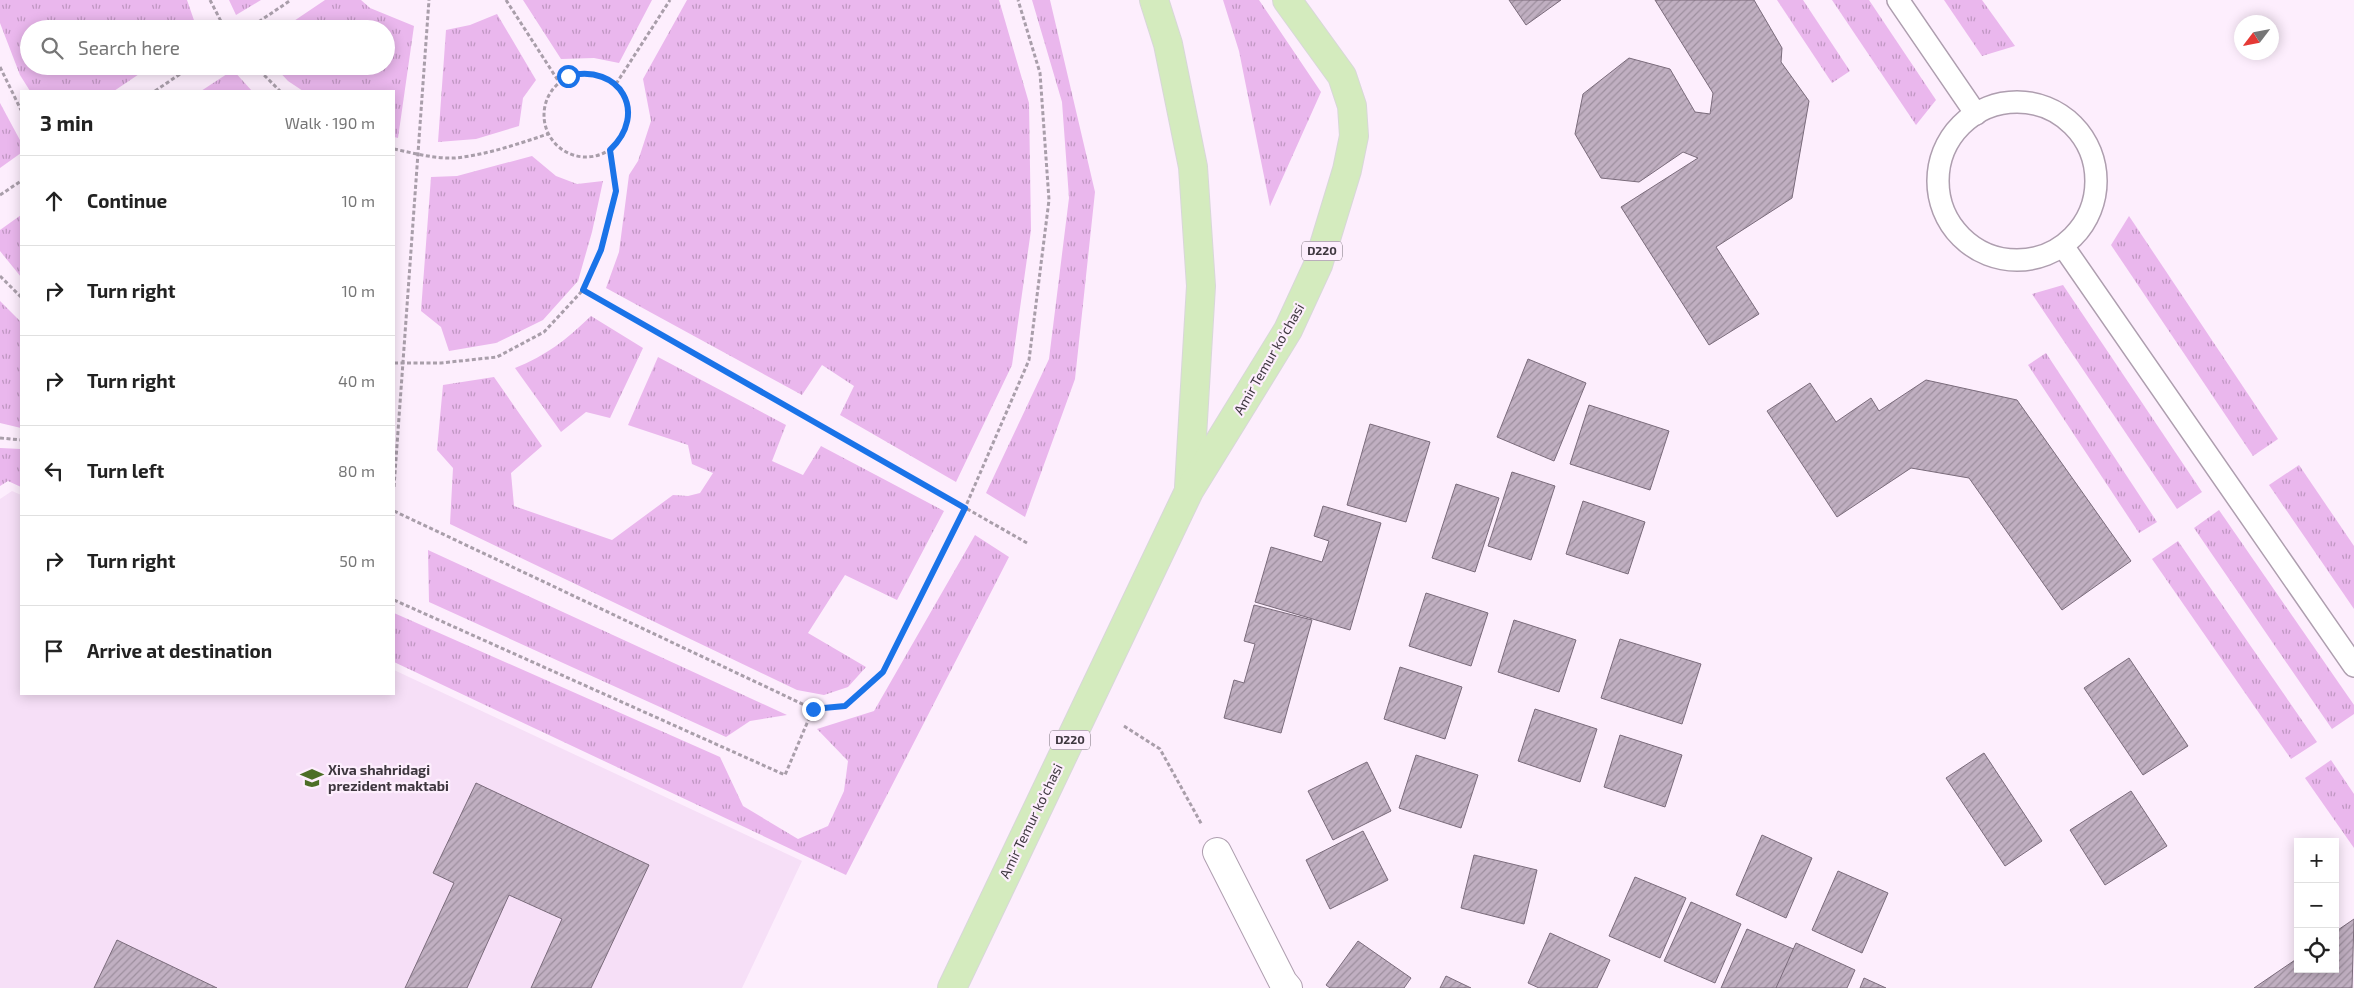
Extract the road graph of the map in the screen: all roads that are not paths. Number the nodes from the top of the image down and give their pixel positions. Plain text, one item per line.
1 (1154, 0) edge
2 (1287, 0) edge
3 (1898, 0) edge
4 (1976, 114) junction
5 (2063, 246) junction
6 (1189, 491) junction
7 (2354, 666) edge
8 (1216, 852) road end
9 (952, 988) edge
10 (1288, 988) edge

1 - 6 main road, Amir Temur ko'chasi / D220
2 - 6 main road, Amir Temur ko'chasi / D220
3 - 4 street
4 - 5 street
4 - 5 street
5 - 7 street
6 - 9 main road, Amir Temur ko'chasi / D220
8 - 10 street

